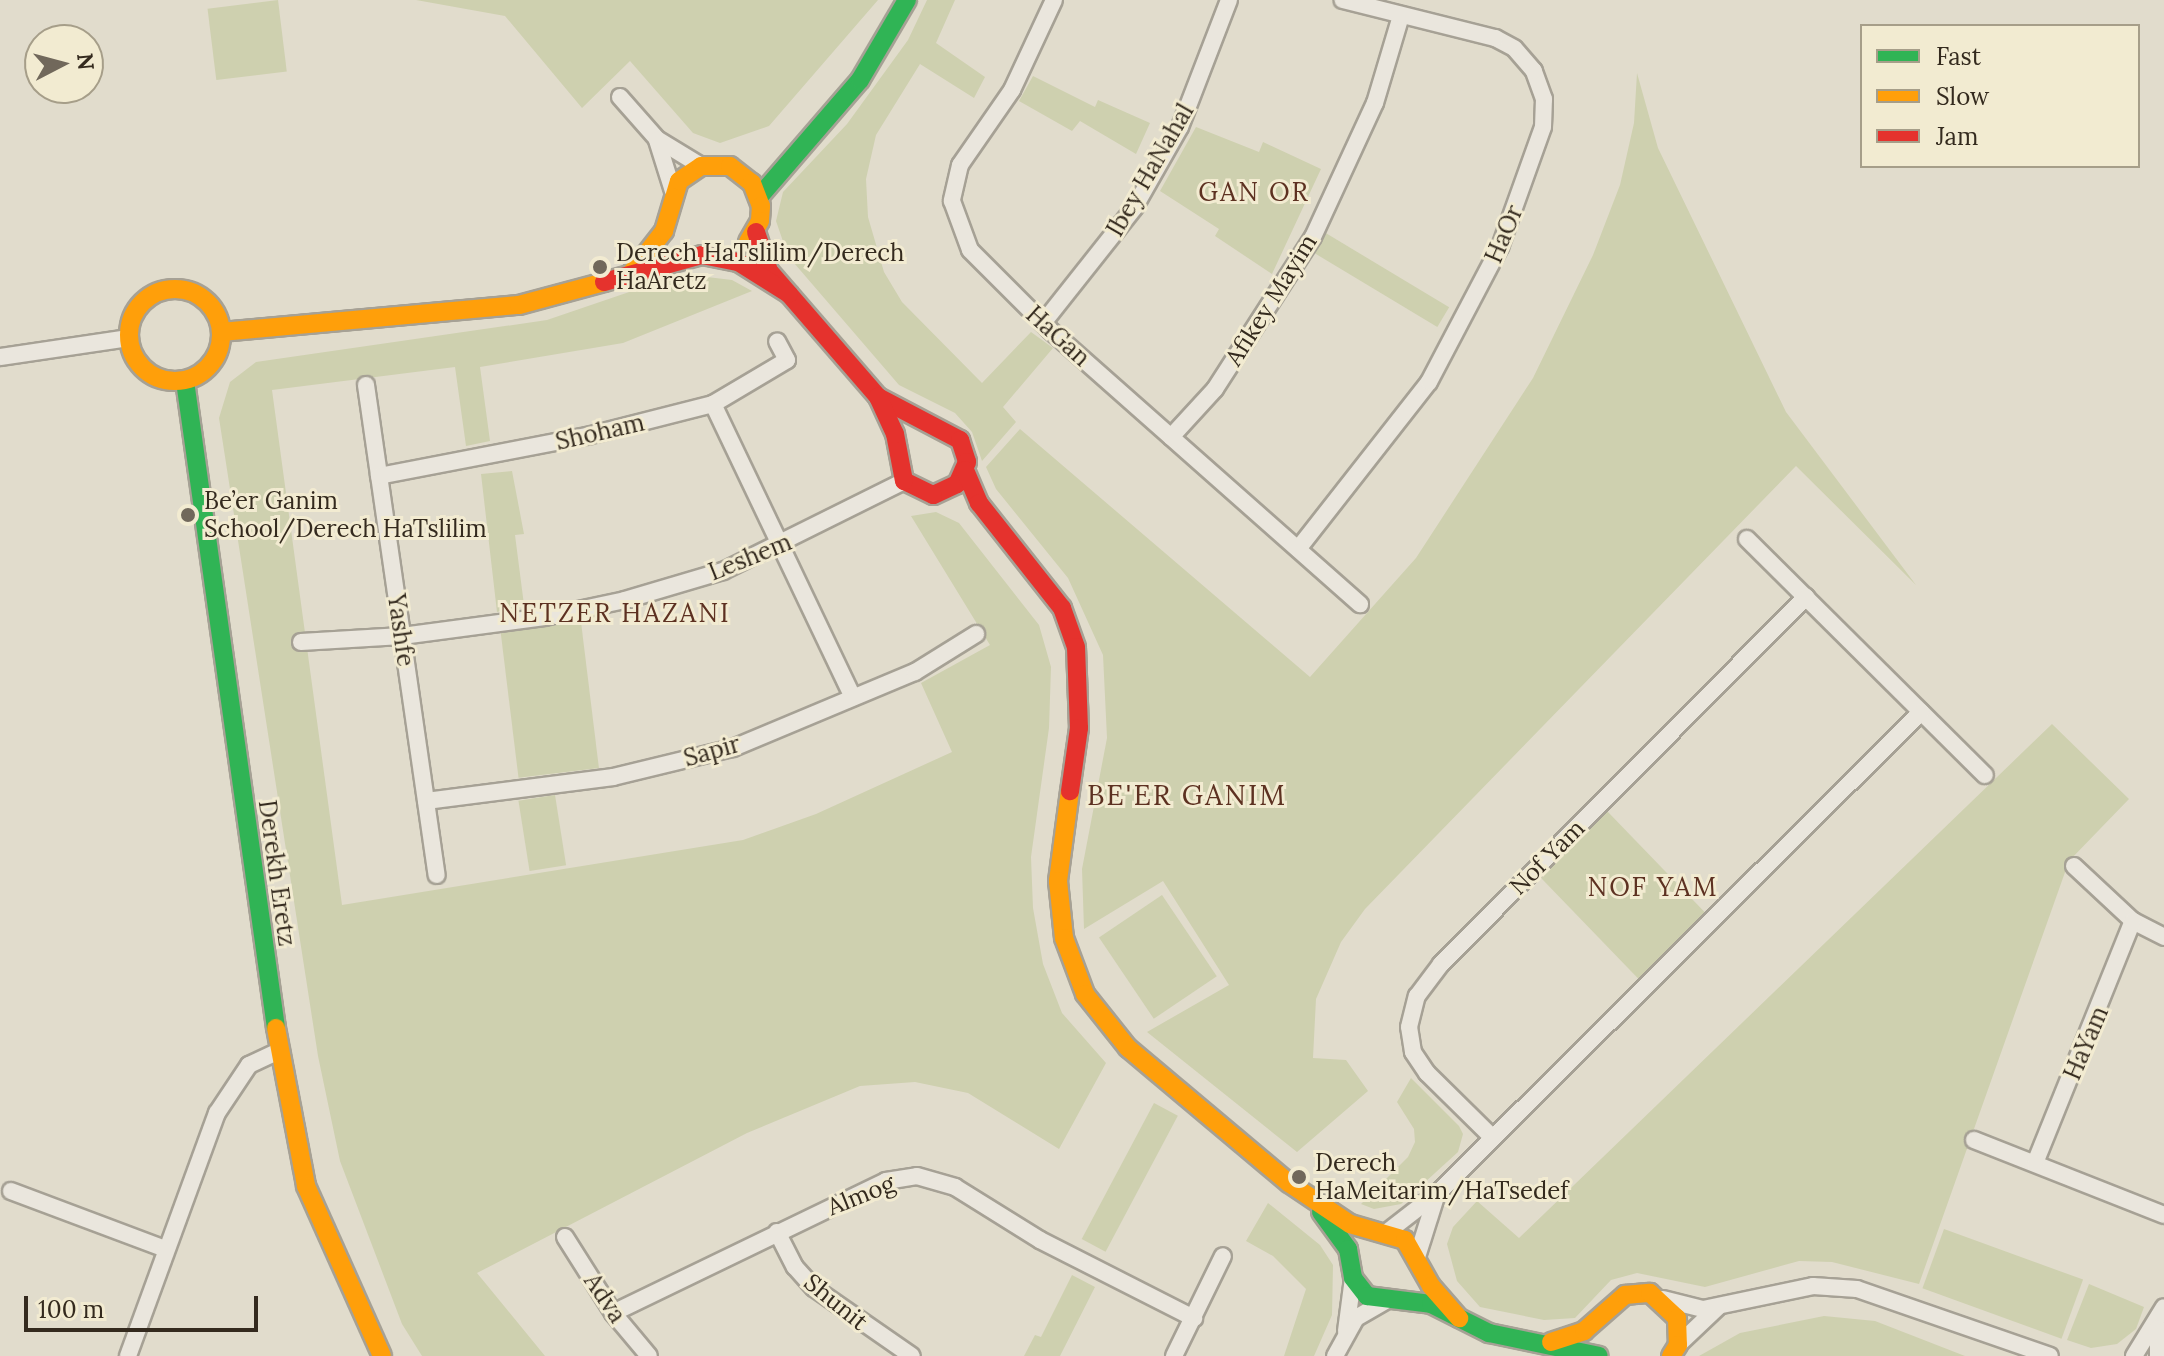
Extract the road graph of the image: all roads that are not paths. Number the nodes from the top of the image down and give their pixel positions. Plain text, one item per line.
1 (907, 0) edge
2 (1054, 0) edge
3 (1229, 0) edge
4 (1343, 0) edge
5 (1401, 16) junction
6 (620, 97) dead end
7 (657, 139) junction
8 (793, 155) junction
9 (701, 166) junction
10 (743, 174) junction
11 (673, 191) junction
12 (759, 197) junction
13 (669, 215) junction
14 (756, 232) junction
15 (708, 256) junction
16 (628, 275) junction
17 (789, 294) junction
18 (1043, 323) junction
19 (221, 332) junction
20 (128, 338) junction
21 (777, 341) dead end
22 (0, 357) edge
23 (185, 381) junction
24 (366, 385) dead end
25 (878, 397) junction
26 (713, 404) junction
27 (940, 426) junction
28 (1171, 437) junction
29 (898, 453) junction
30 (965, 470) junction
31 (379, 476) junction
32 (904, 481) junction
33 (933, 495) junction
34 (988, 516) junction
35 (1747, 539) dead end
36 (781, 546) junction
37 (1298, 549) junction
38 (1806, 597) junction
39 (1360, 604) dead end
40 (976, 634) dead end
41 (402, 636) junction
42 (301, 642) dead end
43 (853, 697) junction
44 (1921, 712) junction
45 (1985, 775) dead end
46 (426, 801) junction
47 (2074, 866) dead end
48 (437, 875) dead end
49 (2133, 921) junction
50 (2164, 937) edge
51 (279, 1051) junction
52 (1493, 1138) junction
53 (1974, 1140) dead end
54 (2035, 1163) junction
55 (11, 1191) dead end
56 (1301, 1191) junction
57 (1440, 1191) junction
58 (2164, 1215) edge
59 (777, 1232) junction
60 (1383, 1233) junction
61 (565, 1237) dead end
62 (165, 1249) junction
63 (1223, 1256) dead end
64 (1417, 1259) junction
65 (1352, 1269) junction
66 (1663, 1299) junction
67 (1391, 1300) junction
68 (1718, 1307) junction
69 (1606, 1311) junction
70 (613, 1313) junction
71 (2161, 1315) edge
72 (1194, 1318) junction
73 (1459, 1318) junction
74 (1345, 1337) junction
75 (1538, 1345) junction
76 (1674, 1351) edge
77 (128, 1356) edge
78 (382, 1356) edge
79 (649, 1356) edge
80 (912, 1356) edge
81 (1174, 1356) edge
82 (1335, 1356) edge
83 (1599, 1356) edge
84 (1609, 1356) edge
85 (2050, 1356) edge
86 (2134, 1356) edge
87 (2158, 1356) edge

1 - 8 street
2 - 18 street, HaGan
3 - 18 street, Ibey HaNahal
4 - 5 street, HaOr
5 - 28 street, Afikey Mayim
5 - 37 street, HaOr
6 - 7 street
7 - 9 street
7 - 11 street
8 - 10 street
8 - 12 street
9 - 10 street
9 - 11 street
10 - 12 street
11 - 13 street
12 - 14 street
13 - 15 street
13 - 16 street
14 - 15 street
14 - 17 street
15 - 16 street
15 - 17 street
16 - 19 street
17 - 25 street
18 - 28 street, HaGan
19 - 20 street
19 - 23 street
20 - 22 street
20 - 23 street
21 - 26 street, Shoham
23 - 51 street, Derekh Eretz
24 - 31 street, Yashfe
25 - 27 street
25 - 29 street
26 - 31 street, Shoham
26 - 36 street
27 - 29 street
27 - 30 street
28 - 37 street, HaGan
29 - 32 street
30 - 33 street
30 - 34 street
31 - 41 street, Yashfe
32 - 33 street
32 - 36 street, Leshem
33 - 34 street
34 - 56 street
35 - 38 street
36 - 41 street, Leshem
36 - 43 street
37 - 39 street, HaGan
38 - 44 street
38 - 52 street, Nof Yam
40 - 43 street, Sapir
41 - 42 street, Leshem
41 - 46 street, Yashfe
43 - 46 street, Sapir
44 - 45 street
44 - 52 street
46 - 48 street, Yashfe
47 - 49 street
49 - 50 street
49 - 54 street, HaYam
51 - 62 street
51 - 78 street, Derekh Eretz
52 - 57 street
53 - 54 street
54 - 58 street
55 - 62 street
56 - 60 street
56 - 65 street
57 - 60 street
57 - 64 street
59 - 70 street, Almog
59 - 72 street, Almog
59 - 80 street, Shunit
60 - 64 street
60 - 65 street
61 - 70 street, Adva
62 - 77 street
63 - 72 street
64 - 67 street
64 - 73 street
65 - 67 street
65 - 74 street
66 - 68 street
66 - 69 street
66 - 76 street
67 - 73 street
67 - 74 street
68 - 76 street
68 - 85 street
69 - 75 street
69 - 84 street
70 - 79 street, Adva
71 - 86 street
71 - 87 street
72 - 81 street
73 - 75 street
74 - 82 street
75 - 83 street

